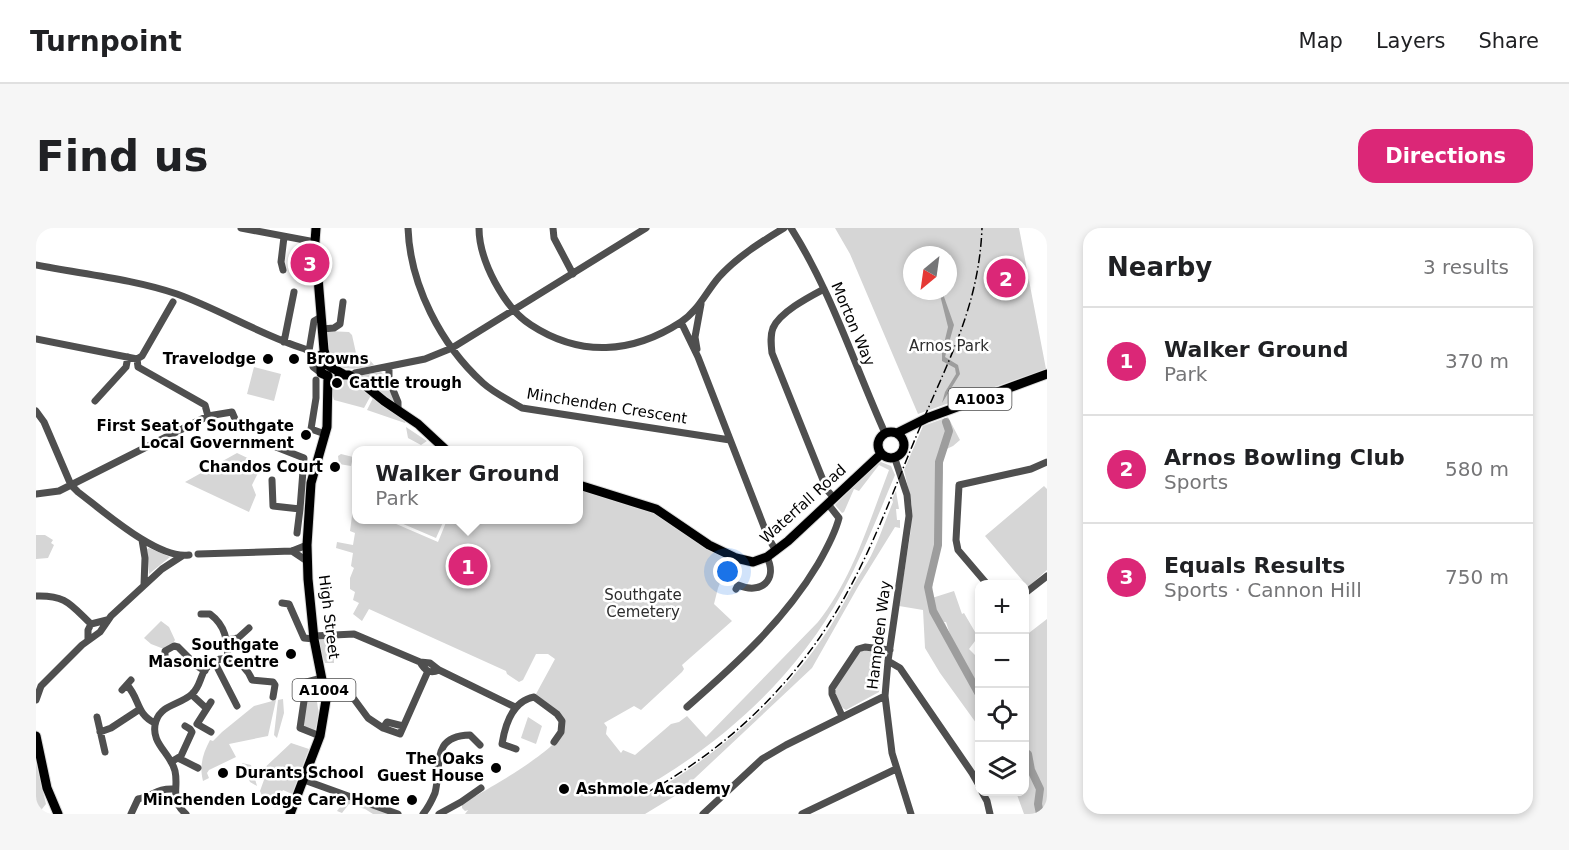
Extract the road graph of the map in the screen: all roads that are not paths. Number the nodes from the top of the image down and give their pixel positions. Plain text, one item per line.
1 (241, 228) edge
2 (316, 228) edge
3 (408, 228) edge
4 (478, 228) edge
5 (553, 228) edge
6 (646, 228) edge
7 (784, 228) edge
8 (791, 228) edge
9 (284, 237) junction
10 (315, 242) junction
11 (36, 265) edge
12 (283, 270) dead end
13 (573, 274) junction
14 (824, 288) junction
15 (294, 292) dead end
16 (173, 302) dead end
17 (343, 302) dead end
18 (701, 302) junction
19 (513, 311) junction
20 (321, 316) junction
21 (681, 322) junction
22 (322, 329) junction
23 (36, 339) edge
24 (284, 342) junction
25 (452, 348) junction
26 (309, 351) junction
27 (128, 357) junction
28 (698, 357) junction
29 (137, 359) junction
30 (392, 367) junction
31 (325, 372) junction
32 (1047, 374) edge
33 (347, 375) junction
34 (95, 401) dead end
35 (398, 410) junction
36 (36, 411) edge
37 (208, 416) junction
38 (915, 425) junction
39 (238, 426) dead end
40 (885, 433) junction
41 (897, 433) junction
42 (325, 434) junction
43 (730, 440) junction
44 (903, 442) junction
45 (442, 446) edge
46 (276, 447) dead end
47 (880, 455) junction
48 (895, 459) junction
49 (1047, 462) edge
50 (304, 468) junction
51 (314, 471) junction
52 (272, 480) dead end
53 (71, 485) junction
54 (583, 486) edge
55 (36, 494) edge
56 (831, 501) junction
57 (300, 508) junction
58 (303, 519) junction
59 (297, 533) dead end
60 (142, 540) junction
61 (307, 545) junction
62 (776, 550) junction
63 (292, 551) junction
64 (198, 554) dead end
65 (767, 557) junction
66 (307, 561) junction
67 (1047, 576) edge
68 (983, 580) edge
69 (144, 585) junction
70 (736, 589) dead end
71 (1029, 590) edge
72 (36, 596) edge
73 (282, 603) dead end
74 (207, 604) dead end
75 (107, 620) junction
76 (91, 624) junction
77 (249, 628) dead end
78 (314, 638) junction
79 (88, 640) junction
80 (227, 640) junction
81 (890, 650) junction
82 (162, 653) dead end
83 (228, 659) junction
84 (888, 661) junction
85 (420, 662) junction
86 (215, 663) junction
87 (205, 670) junction
88 (439, 670) junction
89 (428, 671) junction
90 (322, 678) junction
91 (39, 683) edge
92 (127, 685) dead end
93 (192, 694) junction
94 (325, 696) junction
95 (885, 696) junction
96 (273, 697) dead end
97 (36, 700) edge
98 (237, 706) dead end
99 (515, 707) junction
100 (687, 707) dead end
101 (140, 709) junction
102 (842, 716) junction
103 (97, 717) dead end
104 (156, 723) junction
105 (185, 726) dead end
106 (100, 732) junction
107 (211, 732) dead end
108 (36, 736) edge
109 (320, 736) junction
110 (554, 742) dead end
111 (480, 745) dead end
112 (516, 749) dead end
113 (105, 752) dead end
114 (174, 760) junction
115 (198, 768) dead end
116 (896, 769) junction
117 (975, 778) edge
118 (304, 780) junction
119 (481, 788) dead end
120 (174, 789) junction
121 (984, 796) edge
122 (58, 814) edge
123 (131, 814) edge
124 (186, 814) edge
125 (290, 814) edge
126 (398, 814) edge
127 (423, 814) edge
128 (439, 814) edge
129 (703, 814) edge
130 (802, 814) edge
131 (911, 814) edge
132 (990, 814) edge

1 - 9 street
2 - 10 main road
3 - 25 street, Minchenden Crescent
4 - 19 street
5 - 13 street
6 - 13 street
7 - 18 street
8 - 14 street, Morton Way
9 - 10 street
9 - 12 street
10 - 20 main road
11 - 24 street
13 - 19 street
14 - 40 street, Morton Way
14 - 56 street
15 - 24 street
16 - 29 street
17 - 22 street
18 - 21 street
18 - 28 street
19 - 21 street
19 - 25 street
20 - 22 main road
20 - 26 street
21 - 28 street
22 - 31 main road
23 - 27 street
24 - 26 street
25 - 30 street
25 - 43 street, Minchenden Crescent
26 - 31 street
27 - 29 street
27 - 34 street
28 - 43 street
29 - 37 street
30 - 33 street
30 - 35 street
31 - 33 main road
31 - 42 main road, A1004
31 - 42 street
32 - 38 main road, A1003
33 - 35 main road
35 - 45 main road
36 - 53 street
37 - 39 street
37 - 53 street
38 - 41 main road
38 - 44 main road, A1003
40 - 41 main road
40 - 47 main road
41 - 44 main road
42 - 51 main road, A1004
43 - 62 street
44 - 48 main road, A1003
46 - 50 street
47 - 48 main road
47 - 56 main road, Waterfall Road
48 - 81 street, Hampden Way
49 - 68 street
50 - 51 street
50 - 57 street
51 - 58 main road, A1004
52 - 57 street
53 - 55 street
53 - 60 street
54 - 65 main road, Waterfall Road
56 - 62 main road, Waterfall Road
56 - 100 street
57 - 58 street
58 - 59 street
58 - 61 main road, A1004
60 - 69 street
60 - 69 street
61 - 63 street
61 - 66 main road, A1004
62 - 65 main road, Waterfall Road
63 - 64 street
63 - 66 street
65 - 70 street
66 - 78 main road, High Street / A1004
67 - 71 street
69 - 75 street
72 - 76 street
73 - 78 street
74 - 80 street
75 - 76 street
75 - 79 street
76 - 79 street
77 - 80 street
78 - 85 street
78 - 90 main road, High Street / A1004
79 - 91 street
80 - 83 street
81 - 84 street, Hampden Way
81 - 102 street
82 - 87 street
83 - 86 street
83 - 96 street
84 - 95 street, Hampden Way
84 - 117 street
85 - 88 street
85 - 89 street
86 - 87 street
86 - 98 street
87 - 93 street
88 - 89 street
88 - 99 street
89 - 94 street
90 - 94 main road, High Street / A1004
90 - 109 street
91 - 97 street
92 - 101 street
93 - 104 street
93 - 107 street
94 - 109 main road, High Street / A1004
95 - 102 street
95 - 116 street, Hampden Way
99 - 110 street
99 - 112 street
101 - 104 street
101 - 106 street
102 - 129 street
103 - 106 street
104 - 114 street
105 - 114 street
106 - 113 street
108 - 122 main road
109 - 118 main road, High Street / A1004
111 - 127 street
114 - 115 street
114 - 120 street
116 - 130 street
116 - 131 street, Hampden Way
118 - 125 main road, High Street / A1004
118 - 126 street
119 - 128 street
120 - 123 street
120 - 124 street
121 - 132 street

